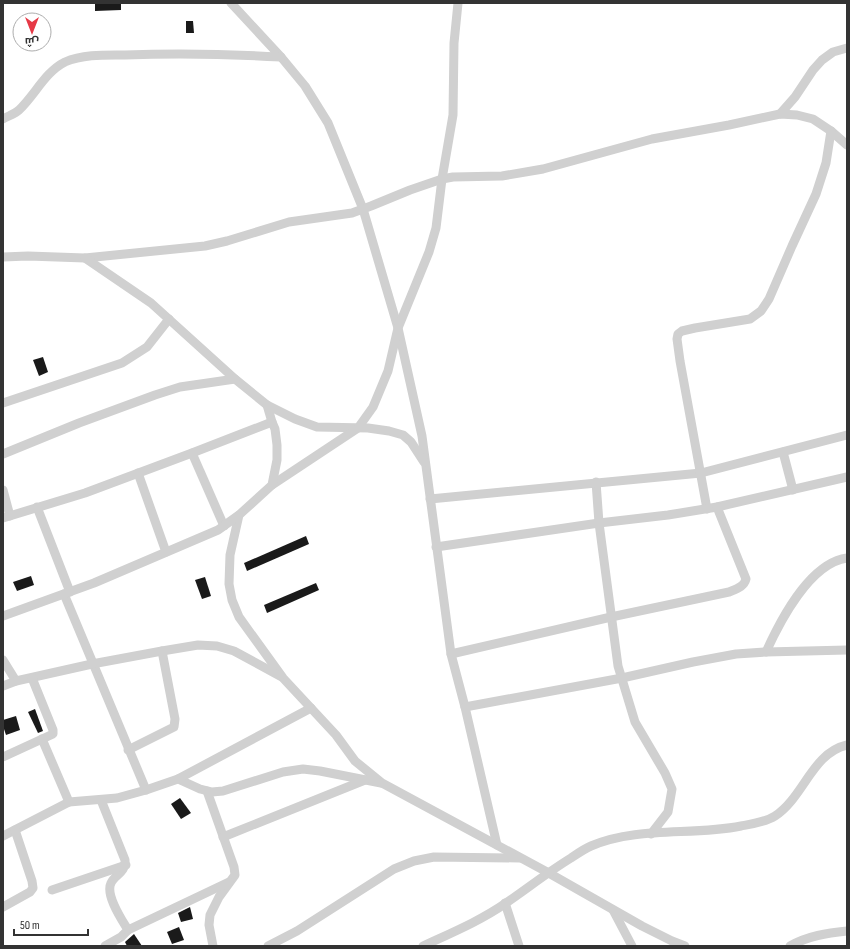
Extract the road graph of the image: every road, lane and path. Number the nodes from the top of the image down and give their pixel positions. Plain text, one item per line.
1 (231, 3) edge
2 (458, 3) edge
3 (847, 48) edge
4 (281, 57) junction
5 (780, 114) junction
6 (3, 119) edge
7 (831, 131) junction
8 (847, 145) edge
9 (442, 178) junction
10 (363, 209) junction
11 (3, 257) edge
12 (85, 258) junction
13 (169, 319) junction
14 (398, 328) junction
15 (235, 379) junction
16 (3, 403) edge
17 (267, 405) junction
18 (272, 422) junction
19 (358, 428) junction
20 (847, 435) edge
21 (783, 452) junction
22 (192, 453) junction
23 (3, 454) edge
24 (426, 467) junction
25 (138, 473) junction
26 (700, 473) junction
27 (847, 478) edge
28 (596, 482) junction
29 (272, 485) junction
30 (3, 490) edge
31 (793, 490) junction
32 (430, 499) junction
33 (38, 507) junction
34 (717, 507) junction
35 (707, 509) junction
36 (239, 515) junction
37 (7, 517) edge
38 (599, 523) junction
39 (224, 526) junction
40 (436, 547) junction
41 (166, 552) junction
42 (847, 558) edge
43 (67, 593) junction
44 (3, 616) edge
45 (610, 617) junction
46 (847, 650) edge
47 (162, 651) junction
48 (766, 652) junction
49 (451, 654) junction
50 (3, 660) edge
51 (92, 664) junction
52 (32, 678) junction
53 (283, 678) junction
54 (622, 678) junction
55 (16, 681) junction
56 (3, 686) edge
57 (465, 707) junction
58 (311, 708) junction
59 (42, 739) junction
60 (847, 745) edge
61 (128, 750) junction
62 (3, 757) edge
63 (178, 779) junction
64 (366, 780) junction
65 (382, 783) junction
66 (146, 790) junction
67 (207, 791) junction
68 (101, 800) junction
69 (69, 802) junction
70 (15, 830) junction
71 (651, 834) junction
72 (3, 836) edge
73 (224, 837) junction
74 (497, 845) junction
75 (521, 858) junction
76 (126, 865) junction
77 (547, 872) junction
78 (231, 881) junction
79 (52, 890) dead end
80 (506, 903) junction
81 (3, 907) edge
82 (613, 910) junction
83 (128, 930) junction
84 (847, 931) edge
85 (105, 946) edge
86 (213, 946) edge
87 (268, 946) edge
88 (423, 946) edge
89 (519, 946) edge
90 (632, 946) edge
91 (685, 946) edge
92 (790, 946) edge

1 - 4 street
2 - 9 street
3 - 5 street
4 - 6 street
4 - 10 street
5 - 7 street
5 - 9 street
7 - 8 street
7 - 26 street
9 - 10 street
9 - 14 street
10 - 12 street
10 - 14 street
11 - 12 street
12 - 13 street
13 - 15 street
13 - 16 street
14 - 19 street
14 - 24 street
15 - 17 street
15 - 23 street
17 - 18 street
17 - 19 street
18 - 22 street
18 - 29 street
19 - 24 street
19 - 29 street
20 - 21 street
21 - 26 street
21 - 31 street
22 - 25 street
22 - 39 street
24 - 32 street
25 - 33 street
25 - 41 street
26 - 28 street
26 - 35 street
27 - 31 street
28 - 32 street
28 - 38 street
29 - 36 street
30 - 37 street
31 - 34 street
32 - 40 street
33 - 37 street
33 - 43 street
34 - 35 street
34 - 45 street
35 - 38 street
36 - 39 street
36 - 53 street
38 - 40 street
38 - 45 street
39 - 41 street
40 - 49 street
41 - 43 street
42 - 48 street
43 - 44 street
43 - 51 street
45 - 49 street
45 - 54 street
46 - 48 street
47 - 51 street
47 - 53 street
47 - 61 street
48 - 54 street
49 - 57 street
50 - 55 street
51 - 52 street
51 - 61 street
52 - 55 street
52 - 59 street
53 - 58 street
54 - 57 street
54 - 71 street
55 - 56 street
57 - 74 street
58 - 63 street
58 - 65 street
59 - 62 street
59 - 69 street
60 - 71 street
61 - 66 street
63 - 66 street
63 - 67 street
64 - 65 street
64 - 67 street
64 - 73 street
65 - 74 street
66 - 68 street
67 - 73 street
68 - 69 street
68 - 76 street
69 - 70 street
70 - 72 street
70 - 81 street
71 - 77 street
73 - 78 street
74 - 75 street
75 - 77 street
75 - 87 street
76 - 79 street
76 - 83 street
77 - 80 street
77 - 82 street
78 - 83 street
78 - 86 street
80 - 88 street
80 - 89 street
82 - 90 street
82 - 91 street
83 - 85 street
84 - 92 street

